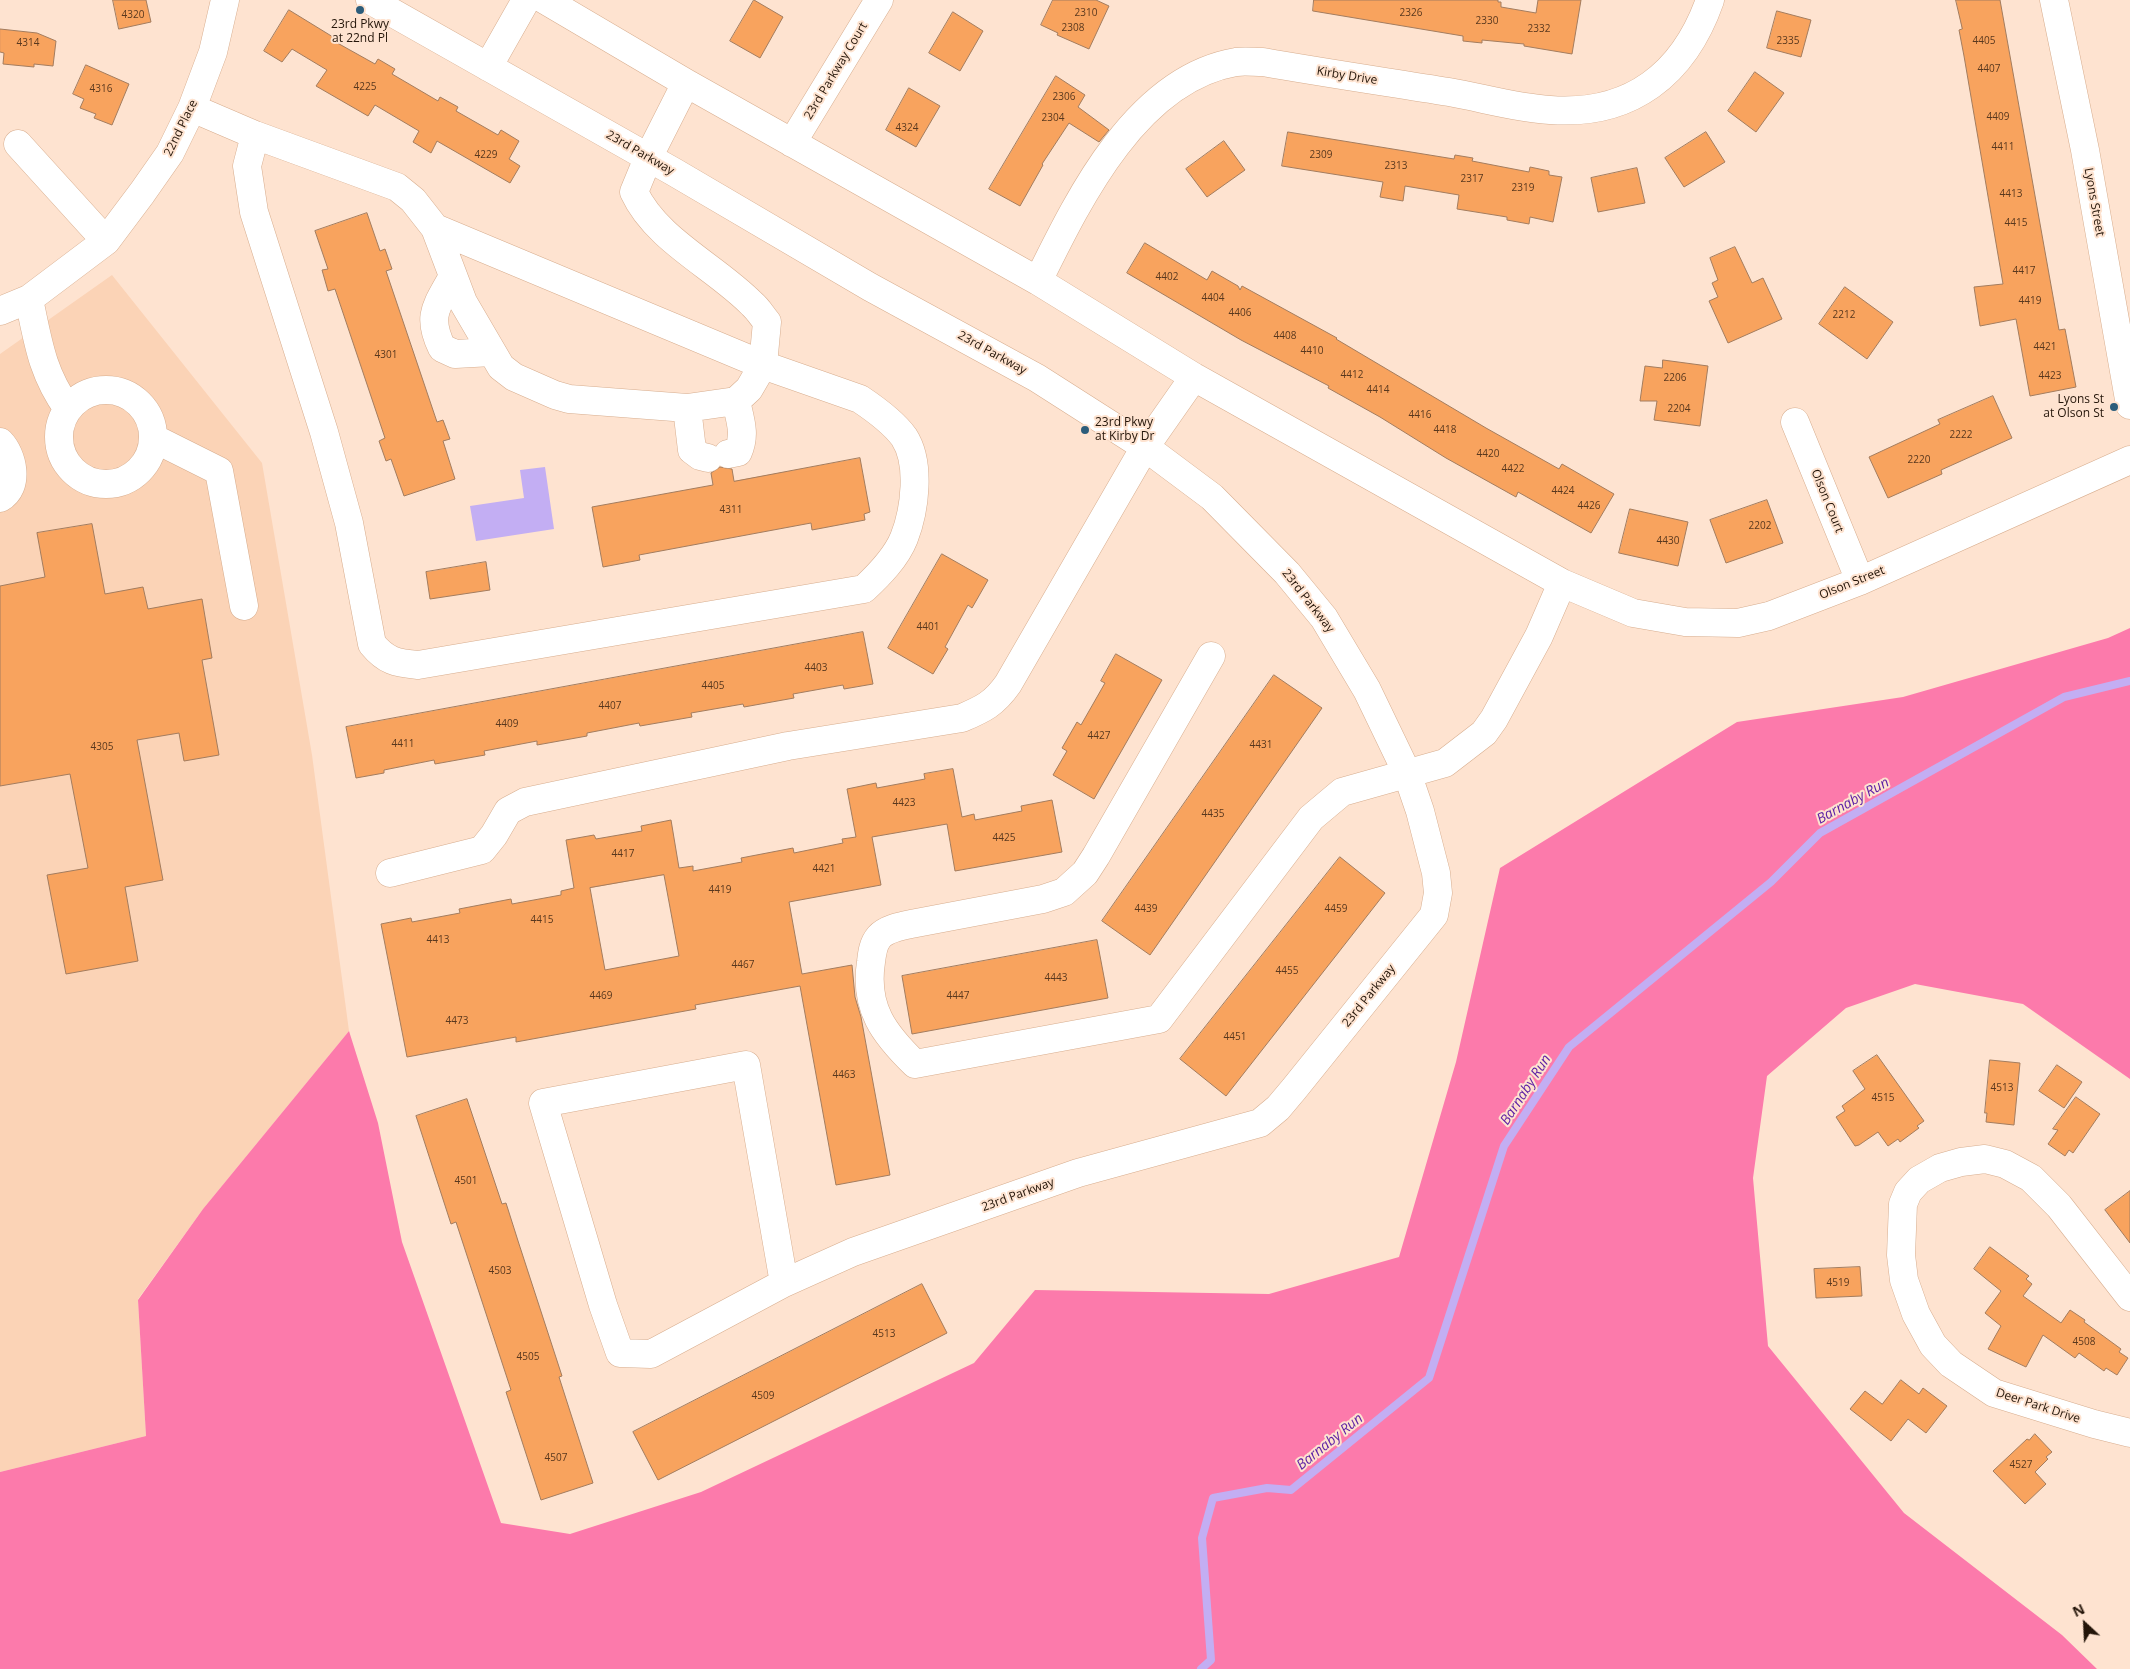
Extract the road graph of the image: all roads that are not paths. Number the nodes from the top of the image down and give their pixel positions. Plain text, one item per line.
1 (225, 0) edge
2 (370, 0) edge
3 (526, 0) edge
4 (544, 0) edge
5 (879, 0) edge
6 (1710, 0) edge
7 (2054, 0) edge
8 (488, 67) junction
9 (686, 83) junction
10 (192, 108) junction
11 (255, 135) junction
12 (792, 142) junction
13 (18, 144) dead end
14 (648, 158) junction
15 (435, 228) junction
16 (106, 241) junction
17 (453, 276) junction
18 (1038, 281) junction
19 (29, 299) junction
20 (0, 311) edge
21 (492, 352) junction
22 (763, 365) junction
23 (1194, 377) junction
24 (736, 401) junction
25 (2130, 405) edge
26 (687, 408) junction
27 (68, 409) junction
28 (1795, 422) dead end
29 (153, 438) junction
30 (0, 442) edge
31 (1145, 447) junction
32 (2130, 460) edge
33 (0, 498) edge
34 (1860, 581) junction
35 (1562, 583) junction
36 (244, 606) dead end
37 (1212, 656) dead end
38 (1407, 773) junction
39 (390, 873) dead end
40 (784, 1283) junction
41 (2130, 1297) edge
42 (2130, 1433) edge

1 - 10 street, 22nd Place
2 - 8 street, 23rd Parkway
3 - 8 street
4 - 9 street
5 - 12 street, 23rd Parkway Court
6 - 18 street, Kirby Drive
7 - 25 street, Lyons Street
8 - 14 street, 23rd Parkway
9 - 12 street
9 - 14 street
10 - 11 street
10 - 16 street, 22nd Place
11 - 15 street
11 - 22 street
12 - 18 street
13 - 16 street
14 - 22 street
14 - 31 street, 23rd Parkway
15 - 17 street
15 - 22 street
16 - 19 street, 22nd Place
17 - 21 street
17 - 21 street
18 - 23 street
19 - 20 street, 22nd Place
19 - 27 street
21 - 26 street
22 - 24 street
23 - 31 street
23 - 35 street
24 - 26 street
24 - 26 street
27 - 29 street
27 - 29 street
28 - 34 street, Olson Court
29 - 36 street
30 - 33 street
31 - 38 street, 23rd Parkway
31 - 39 street
32 - 34 street, Olson Street
34 - 35 street, Olson Street
35 - 38 street
37 - 38 street
38 - 40 street, 23rd Parkway
40 - 40 street, 23rd Parkway
41 - 42 street, Deer Park Drive

